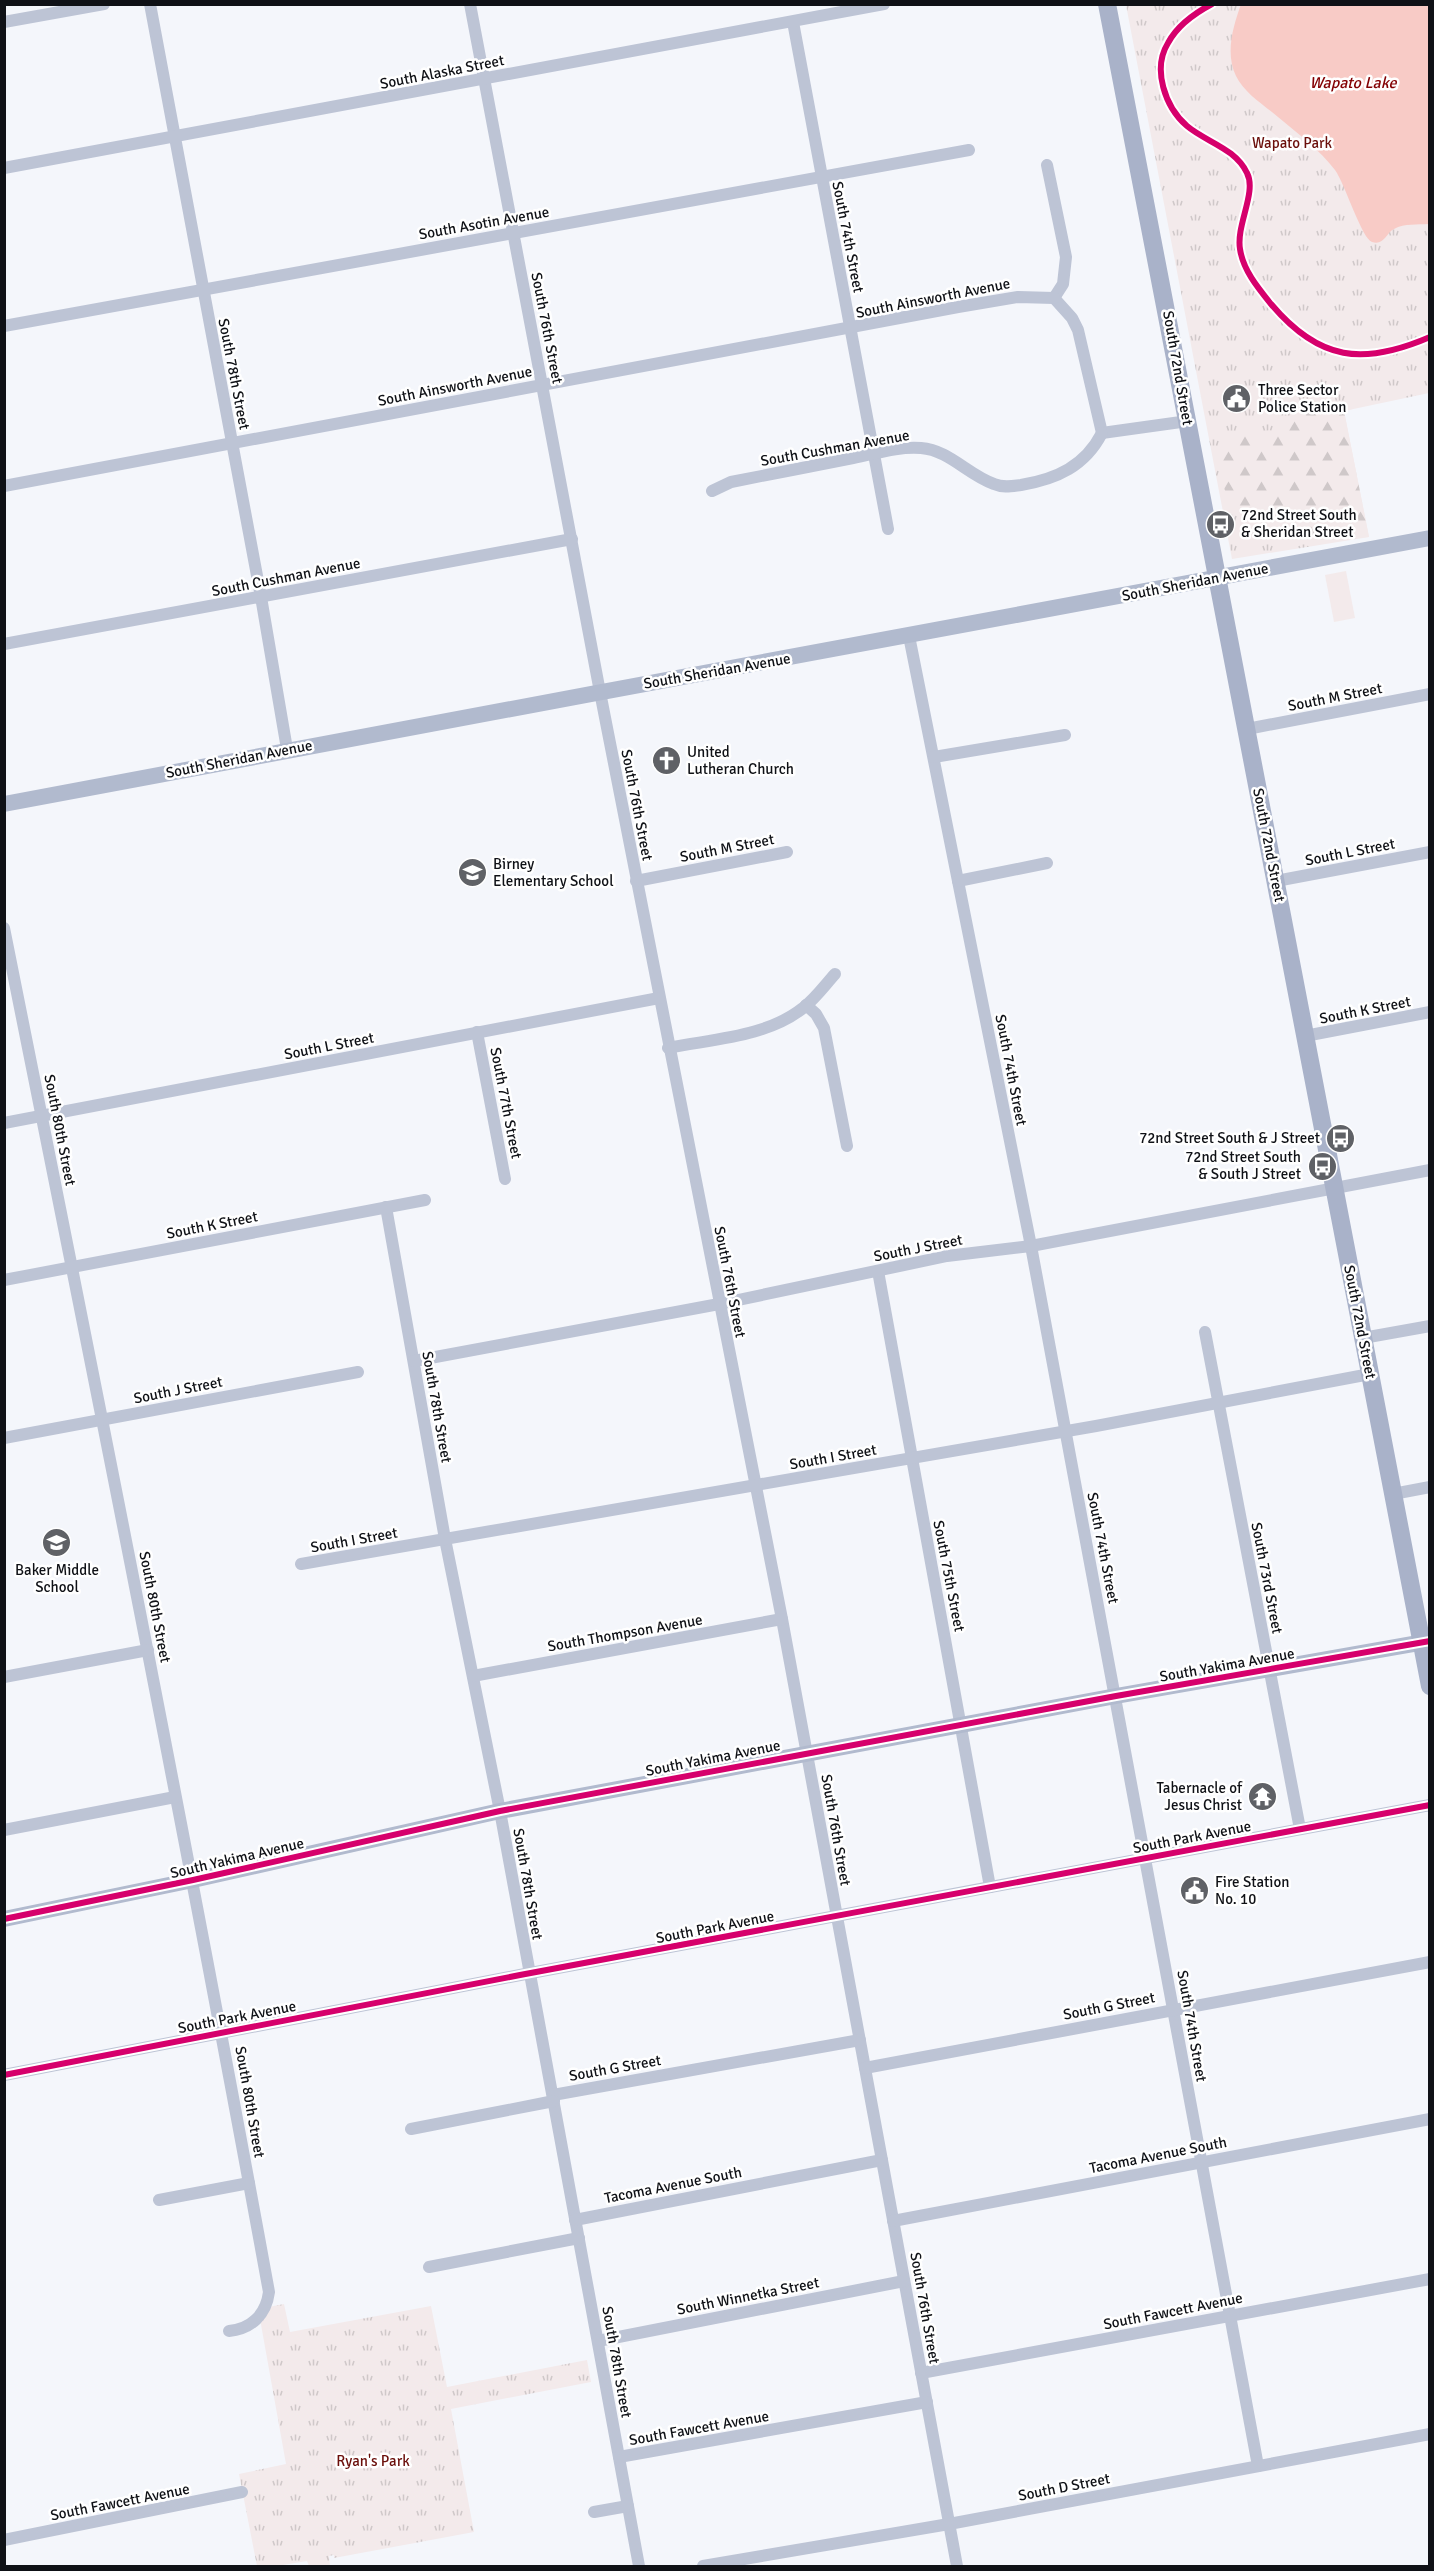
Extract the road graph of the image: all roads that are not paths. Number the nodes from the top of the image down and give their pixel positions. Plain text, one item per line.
1 (104, 4) edge
2 (150, 4) edge
3 (470, 4) edge
4 (884, 4) edge
5 (1107, 4) edge
6 (4, 22) edge
7 (793, 22) junction
8 (484, 79) junction
9 (175, 137) junction
10 (969, 150) dead end
11 (1047, 165) dead end
12 (4, 168) edge
13 (820, 177) junction
14 (513, 232) junction
15 (203, 290) junction
16 (1054, 298) junction
17 (4, 326) edge
18 (850, 329) junction
19 (542, 384) junction
20 (1188, 421) junction
21 (1102, 434) junction
22 (232, 444) junction
23 (873, 454) junction
24 (4, 486) edge
25 (712, 491) dead end
26 (888, 529) dead end
27 (1430, 538) edge
28 (572, 539) junction
29 (1218, 577) junction
30 (261, 597) junction
31 (909, 636) junction
32 (4, 644) edge
33 (600, 692) junction
34 (1430, 694) edge
35 (1246, 729) junction
36 (1065, 735) dead end
37 (287, 749) junction
38 (934, 758) junction
39 (4, 804) edge
40 (787, 852) dead end
41 (1430, 852) edge
42 (1047, 863) dead end
43 (636, 881) junction
44 (958, 881) junction
45 (1276, 881) junction
46 (4, 928) edge
47 (835, 974) dead end
48 (659, 998) junction
49 (806, 1005) junction
50 (1430, 1012) edge
51 (477, 1032) junction
52 (1305, 1036) junction
53 (668, 1048) junction
54 (42, 1116) junction
55 (4, 1123) edge
56 (847, 1146) dead end
57 (1430, 1170) edge
58 (505, 1179) dead end
59 (1335, 1189) junction
60 (425, 1200) dead end
61 (386, 1207) junction
62 (1031, 1246) junction
63 (72, 1267) junction
64 (878, 1271) junction
65 (4, 1280) edge
66 (719, 1304) junction
67 (1430, 1326) edge
68 (1205, 1332) dead end
69 (1363, 1338) junction
70 (414, 1361) junction
71 (358, 1372) dead end
72 (1370, 1374) junction
73 (1218, 1401) junction
74 (104, 1419) junction
75 (1066, 1431) junction
76 (4, 1438) edge
77 (912, 1458) junction
78 (756, 1486) junction
79 (1430, 1487) edge
80 (1393, 1494) junction
81 (445, 1539) junction
82 (301, 1564) dead end
83 (782, 1619) junction
84 (1425, 1642) edge
85 (148, 1650) junction
86 (1270, 1671) junction
87 (473, 1676) junction
88 (4, 1677) edge
89 (1430, 1686) edge
90 (1116, 1696) junction
91 (962, 1725) junction
92 (807, 1753) junction
93 (175, 1797) junction
94 (1430, 1805) edge
95 (500, 1811) junction
96 (1300, 1829) junction
97 (4, 1830) edge
98 (1146, 1858) junction
99 (193, 1880) junction
100 (990, 1887) junction
101 (837, 1916) junction
102 (4, 1919) edge
103 (1430, 1962) edge
104 (530, 1974) junction
105 (1173, 2009) junction
106 (222, 2032) junction
107 (860, 2040) junction
108 (865, 2068) junction
109 (4, 2075) edge
110 (553, 2098) junction
111 (1430, 2120) edge
112 (411, 2129) dead end
113 (882, 2160) junction
114 (1202, 2162) junction
115 (249, 2183) junction
116 (159, 2200) dead end
117 (575, 2220) junction
118 (893, 2221) junction
119 (579, 2238) junction
120 (429, 2267) dead end
121 (1430, 2279) edge
122 (904, 2281) junction
123 (1230, 2316) junction
124 (228, 2331) dead end
125 (598, 2341) junction
126 (921, 2373) junction
127 (927, 2402) junction
128 (1430, 2434) edge
129 (619, 2457) junction
130 (1258, 2466) junction
131 (242, 2492) dead end
132 (628, 2506) junction
133 (594, 2512) dead end
134 (949, 2524) junction
135 (4, 2540) edge
136 (639, 2566) edge
137 (703, 2566) edge
138 (957, 2566) edge

1 - 6 street
2 - 9 street, South 78th Street
3 - 8 street, South 76th Street
4 - 7 street, South Alaska Street
5 - 20 main road, South 72nd Street
7 - 8 street, South Alaska Street
7 - 13 street, South 74th Street
8 - 9 street, South Alaska Street
8 - 14 street, South 76th Street
9 - 12 street, South Alaska Street
9 - 15 street, South 78th Street
10 - 13 street, South Asotin Avenue
11 - 16 street
13 - 14 street, South Asotin Avenue
13 - 18 street, South 74th Street
14 - 15 street, South Asotin Avenue
14 - 19 street, South 76th Street
15 - 17 street, South Asotin Avenue
15 - 22 street, South 78th Street
16 - 18 street, South Ainsworth Avenue
16 - 21 street
18 - 19 street, South Ainsworth Avenue
18 - 23 street, South 74th Street
19 - 22 street, South Ainsworth Avenue
19 - 28 street, South 76th Street
20 - 21 street
20 - 29 main road, South 72nd Street
21 - 23 street, South Cushman Avenue
22 - 24 street, South Ainsworth Avenue
22 - 30 street, South 78th Street
23 - 25 street, South Cushman Avenue
23 - 26 street, South 74th Street
27 - 29 street, South Sheridan Avenue
28 - 30 street, South Cushman Avenue
28 - 33 street, South 76th Street
29 - 31 street, South Sheridan Avenue
29 - 35 main road, South 72nd Street
30 - 32 street, South Cushman Avenue
30 - 37 street, South 78th Street
31 - 33 street, South Sheridan Avenue
31 - 38 street, South 74th Street
33 - 37 street, South Sheridan Avenue
33 - 43 street, South 76th Street
34 - 35 street, South M Street
35 - 45 main road, South 72nd Street
36 - 38 street
37 - 39 street, South Sheridan Avenue
38 - 44 street, South 74th Street
40 - 43 street, South M Street
41 - 45 street, South L Street
42 - 44 street
43 - 48 street, South 76th Street
44 - 62 street, South 74th Street
45 - 52 main road, South 72nd Street
46 - 54 street, South 80th Street
47 - 49 street
48 - 51 street, South L Street
48 - 53 street, South 76th Street
49 - 53 street
49 - 56 street
50 - 52 street, South K Street
51 - 54 street, South L Street
51 - 58 street, South 77th Street
52 - 59 main road, South 72nd Street
53 - 66 street, South 76th Street
54 - 55 street, South L Street
54 - 63 street, South 80th Street
57 - 59 street, South J Street
59 - 62 street, South J Street
59 - 69 main road, South 72nd Street
60 - 61 street, South K Street
61 - 63 street, South K Street
61 - 70 street, South 78th Street
62 - 64 street, South J Street
62 - 75 street, South 74th Street
63 - 65 street, South K Street
63 - 74 street, South 80th Street
64 - 66 street, South J Street
64 - 77 street, South 75th Street
66 - 70 street, South J Street
66 - 78 street, South 76th Street
67 - 69 street
68 - 73 street, South 73rd Street
69 - 72 main road, South 72nd Street
70 - 81 street, South 78th Street
71 - 74 street, South J Street
72 - 73 street, South I Street
72 - 80 main road, South 72nd Street
73 - 75 street, South I Street
73 - 86 street, South 73rd Street
74 - 76 street, South J Street
74 - 85 street, South 80th Street
75 - 77 street, South I Street
75 - 90 street, South 74th Street
77 - 78 street, South I Street
77 - 91 street, South 75th Street
78 - 81 street, South I Street
78 - 83 street, South 76th Street
79 - 80 street
80 - 84 main road, South 72nd Street
81 - 82 street, South I Street
81 - 87 street, South 78th Street
83 - 87 street, South Thompson Avenue
83 - 92 street, South 76th Street
84 - 86 street, South Yakima Avenue
84 - 89 main road, South 72nd Street
85 - 88 street
85 - 93 street, South 80th Street
86 - 90 street, South Yakima Avenue
86 - 96 street, South 73rd Street
87 - 95 street, South 78th Street
90 - 91 street, South Yakima Avenue
90 - 98 street, South 74th Street
91 - 92 street, South Yakima Avenue
91 - 100 street, South 75th Street
92 - 95 street, South Yakima Avenue
92 - 101 street, South 76th Street
93 - 97 street
93 - 99 street, South 80th Street
94 - 96 street, South Park Avenue
95 - 99 street, South Yakima Avenue
95 - 104 street, South 78th Street
96 - 98 street, South Park Avenue
98 - 100 street, South Park Avenue
98 - 105 street, South 74th Street
99 - 102 street, South Yakima Avenue
99 - 106 street, South 80th Street
100 - 101 street, South Park Avenue
101 - 104 street, South Park Avenue
101 - 107 street, South 76th Street
103 - 105 street, South G Street
104 - 106 street, South Park Avenue
104 - 110 street, South 78th Street
105 - 108 street, South G Street
105 - 114 street, South 74th Street
106 - 109 street, South Park Avenue
106 - 115 street, South 80th Street
107 - 108 street, South 76th Street
107 - 110 street, South G Street
108 - 113 street, South 76th Street
110 - 112 street, South G Street
110 - 117 street, South 78th Street
111 - 114 street, Tacoma Avenue South
113 - 117 street, Tacoma Avenue South
113 - 118 street, South 76th Street
114 - 118 street, Tacoma Avenue South
114 - 123 street, South 74th Street
115 - 116 street
115 - 124 street, South 80th Street
117 - 119 street, South 78th Street
118 - 122 street, South 76th Street
119 - 120 street
119 - 125 street, South 78th Street
121 - 123 street, South Fawcett Avenue
122 - 125 street, South Winnetka Street
122 - 126 street, South 76th Street
123 - 126 street, South Fawcett Avenue
123 - 130 street, South 74th Street
125 - 129 street, South 78th Street
126 - 127 street, South 76th Street
127 - 129 street, South Fawcett Avenue
127 - 134 street, South 76th Street
128 - 130 street, South D Street
129 - 132 street, South 78th Street
130 - 134 street, South D Street
131 - 135 street, South Fawcett Avenue
132 - 133 street
132 - 136 street, South 78th Street
134 - 137 street, South D Street
134 - 138 street, South 76th Street

